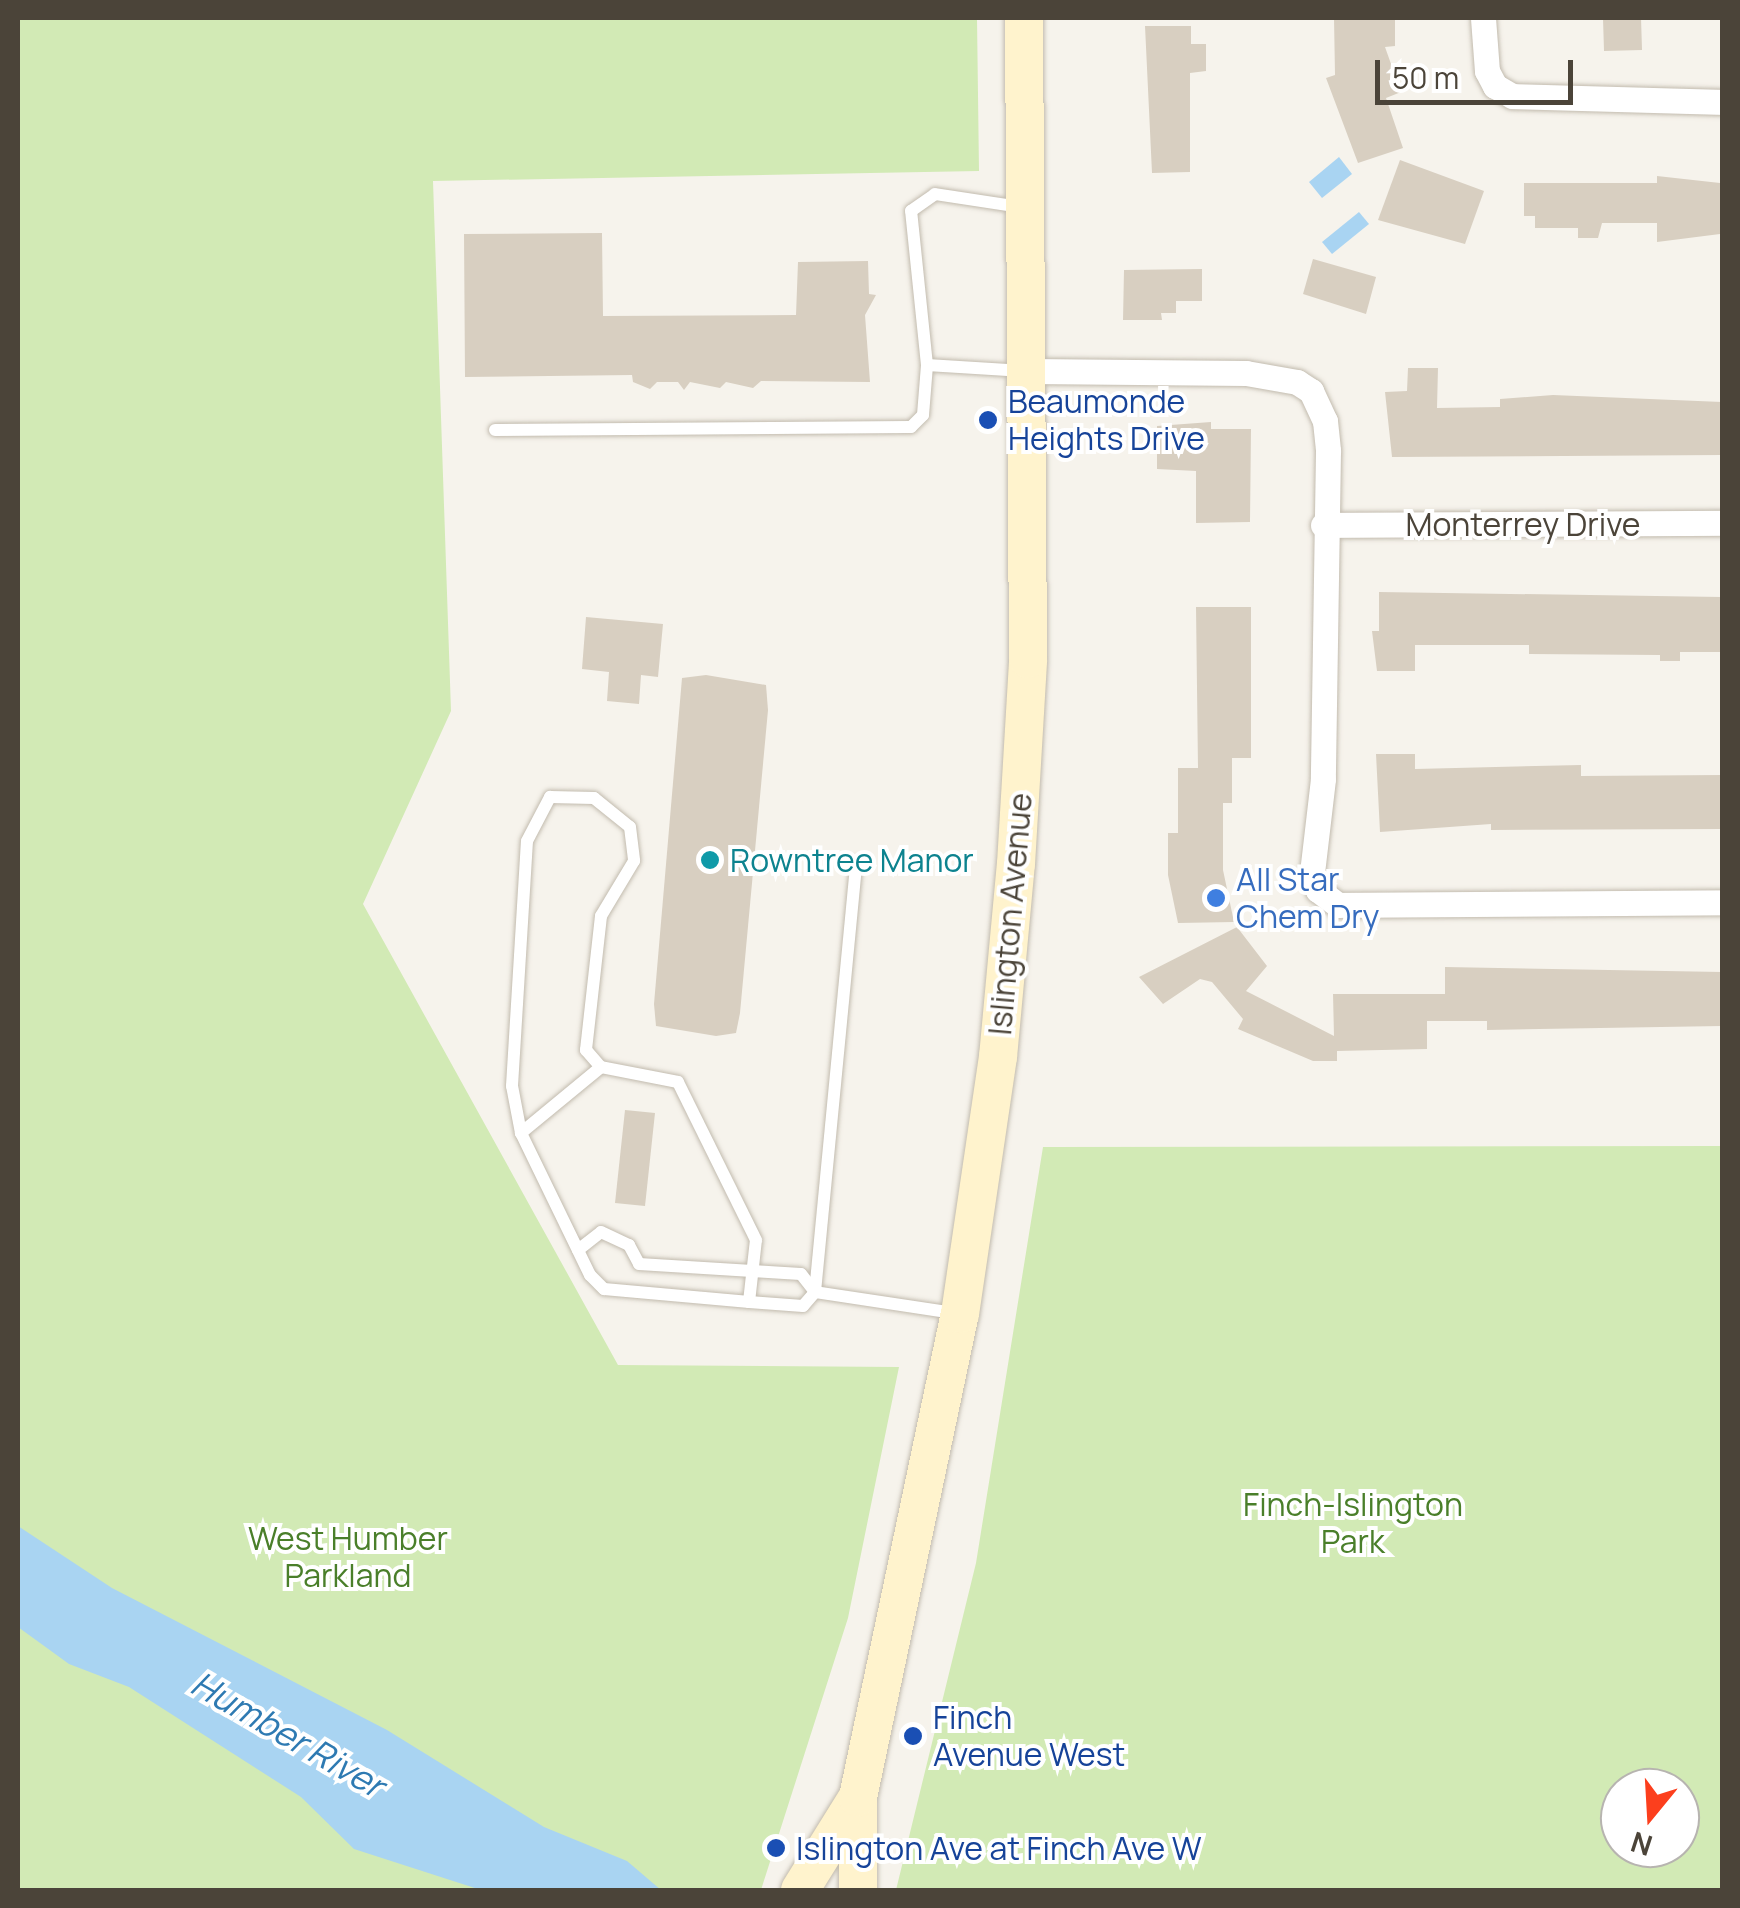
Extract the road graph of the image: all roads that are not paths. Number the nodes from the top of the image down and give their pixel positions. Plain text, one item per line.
1 (1024, 18) edge
2 (1483, 18) edge
3 (1722, 102) edge
4 (1024, 208) junction
5 (927, 365) junction
6 (1029, 371) junction
7 (495, 430) dead end
8 (1722, 523) edge
9 (1323, 524) junction
10 (856, 863) dead end
11 (1722, 902) edge
12 (601, 1067) junction
13 (521, 1132) junction
14 (578, 1250) junction
15 (752, 1273) junction
16 (815, 1292) junction
17 (748, 1302) junction
18 (960, 1314) junction
19 (858, 1797) junction
20 (802, 1884) edge
21 (858, 1890) edge

1 - 4 main road, Islington Avenue
2 - 3 street
4 - 5 lane
4 - 6 main road, Islington Avenue
5 - 6 lane
5 - 7 lane
6 - 9 street
6 - 18 main road, Islington Avenue
8 - 9 street, Monterrey Drive
9 - 11 street
10 - 16 lane
12 - 13 lane
12 - 13 lane
12 - 15 lane
13 - 14 lane
14 - 15 lane
14 - 17 lane
15 - 16 lane
15 - 17 lane
16 - 17 lane
16 - 18 lane
18 - 19 main road, Islington Avenue
19 - 20 main road, Islington Avenue
19 - 21 main road, Islington Avenue

